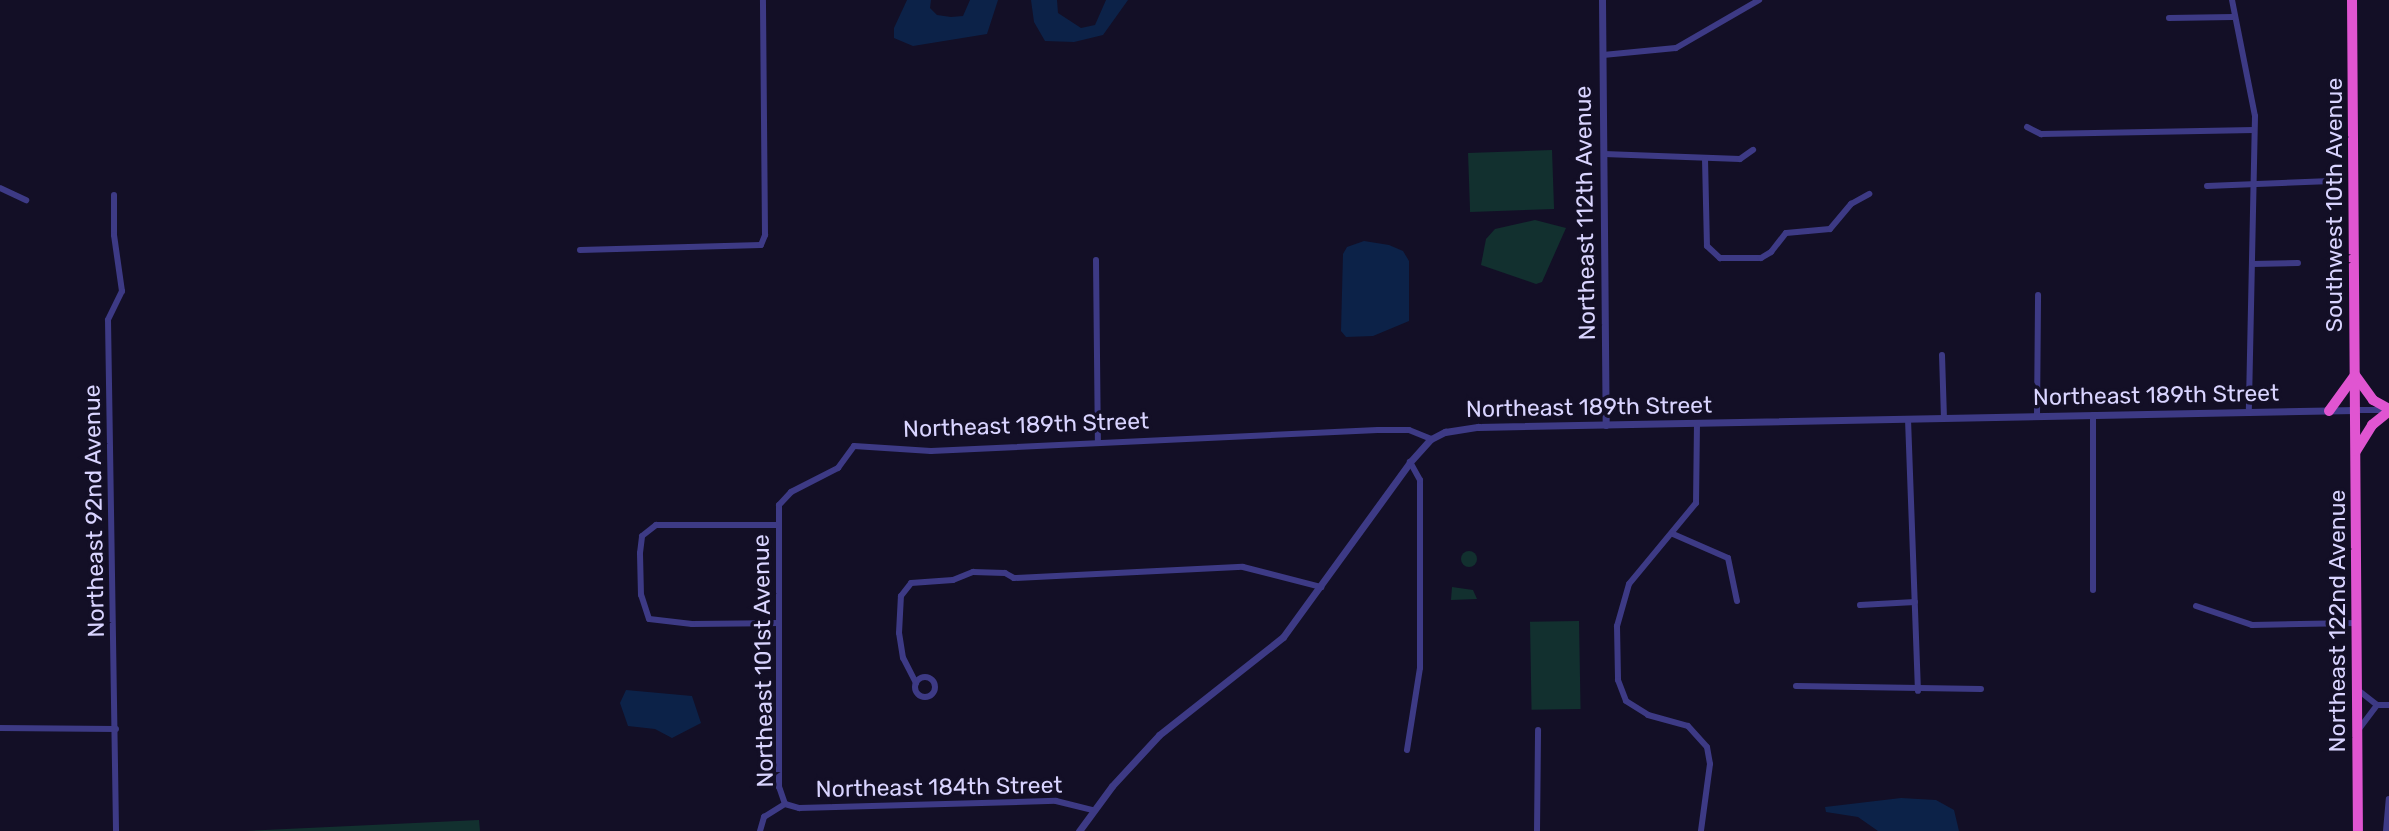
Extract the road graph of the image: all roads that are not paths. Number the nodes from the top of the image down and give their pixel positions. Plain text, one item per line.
1 (763, 0) edge
2 (1602, 0) edge
3 (1759, 0) edge
4 (2232, 0) edge
5 (2352, 0) edge
6 (2169, 18) dead end
7 (2233, 18) junction
8 (1603, 55) junction
9 (2027, 127) dead end
10 (2254, 130) junction
11 (1753, 150) dead end
12 (1604, 153) junction
13 (1705, 159) junction
14 (2331, 181) dead end
15 (2253, 184) junction
16 (2207, 186) dead end
17 (0, 188) edge
18 (1869, 194) dead end
19 (114, 195) dead end
20 (26, 200) dead end
21 (580, 250) dead end
22 (1096, 260) dead end
23 (2298, 263) dead end
24 (2252, 264) junction
25 (2038, 295) dead end
26 (1942, 355) dead end
27 (2355, 375) junction
28 (2355, 410) junction
29 (2389, 410) edge
30 (2329, 411) junction
31 (2249, 412) junction
32 (2093, 415) junction
33 (2036, 416) junction
34 (1944, 418) junction
35 (1908, 419) junction
36 (1698, 423) junction
37 (1606, 425) junction
38 (1432, 439) junction
39 (1098, 442) junction
40 (2356, 452) junction
41 (1410, 462) junction
42 (778, 521) junction
43 (1673, 534) junction
44 (1321, 587) junction
45 (2093, 590) dead end
46 (1737, 601) dead end
47 (1915, 602) junction
48 (1860, 605) dead end
49 (2196, 606) dead end
50 (778, 623) junction
51 (2356, 623) junction
52 (916, 683) dead end
53 (1796, 686) dead end
54 (2357, 689) junction
55 (1982, 690) dead end
56 (1918, 691) junction
57 (2377, 705) junction
58 (2389, 705) edge
59 (0, 728) edge
60 (116, 729) junction
61 (1538, 730) dead end
62 (2357, 732) junction
63 (1407, 750) dead end
64 (2389, 799) edge
65 (785, 804) junction
66 (1093, 810) junction
67 (116, 831) edge
68 (760, 831) edge
69 (1079, 831) edge
70 (1537, 831) edge
71 (1701, 831) edge
72 (2358, 831) edge
73 (2386, 831) edge

1 - 21 street
2 - 8 street, Northeast 112th Avenue
3 - 8 street
4 - 7 street
5 - 27 highway, Southwest 10th Avenue
6 - 7 street
7 - 10 street
8 - 12 street, Northeast 112th Avenue
9 - 10 street
10 - 15 street
11 - 13 street
12 - 13 street
12 - 37 street, Northeast 112th Avenue
13 - 18 street
14 - 15 street
15 - 16 street
15 - 24 street
17 - 20 street
19 - 60 street, Northeast 92nd Avenue
22 - 39 street
23 - 24 street
24 - 31 street
25 - 33 street
26 - 34 street
27 - 28 highway, Southwest 10th Avenue
27 - 29 highway
27 - 30 highway
28 - 29 street
28 - 30 street, Northeast 189th Street
28 - 40 highway, Northeast 122nd Avenue
29 - 40 highway
30 - 31 street, Northeast 189th Street
31 - 32 street, Northeast 189th Street
32 - 33 street, Northeast 189th Street
32 - 45 street
33 - 34 street, Northeast 189th Street
34 - 35 street, Northeast 189th Street
35 - 36 street, Northeast 189th Street
35 - 47 street
36 - 37 street, Northeast 189th Street
36 - 43 street
37 - 38 street, Northeast 189th Street
38 - 39 street, Northeast 189th Street
38 - 41 street
39 - 42 street, Northeast 189th Street
40 - 51 highway, Northeast 122nd Avenue
41 - 44 street
41 - 63 street
42 - 50 street, Northeast 101st Avenue
42 - 50 street
43 - 46 street
43 - 71 street
44 - 52 street
44 - 66 street
47 - 48 street
47 - 56 street
49 - 51 street
50 - 65 street, Northeast 101st Avenue
51 - 54 highway, Northeast 122nd Avenue
53 - 56 street
54 - 57 street
54 - 62 highway, Northeast 122nd Avenue
55 - 56 street
57 - 58 street
57 - 62 street
59 - 60 street
60 - 67 street, Northeast 92nd Avenue
61 - 70 street
62 - 72 highway, Northeast 122nd Avenue
64 - 73 street
65 - 66 street, Northeast 184th Street
65 - 68 street
66 - 69 street

